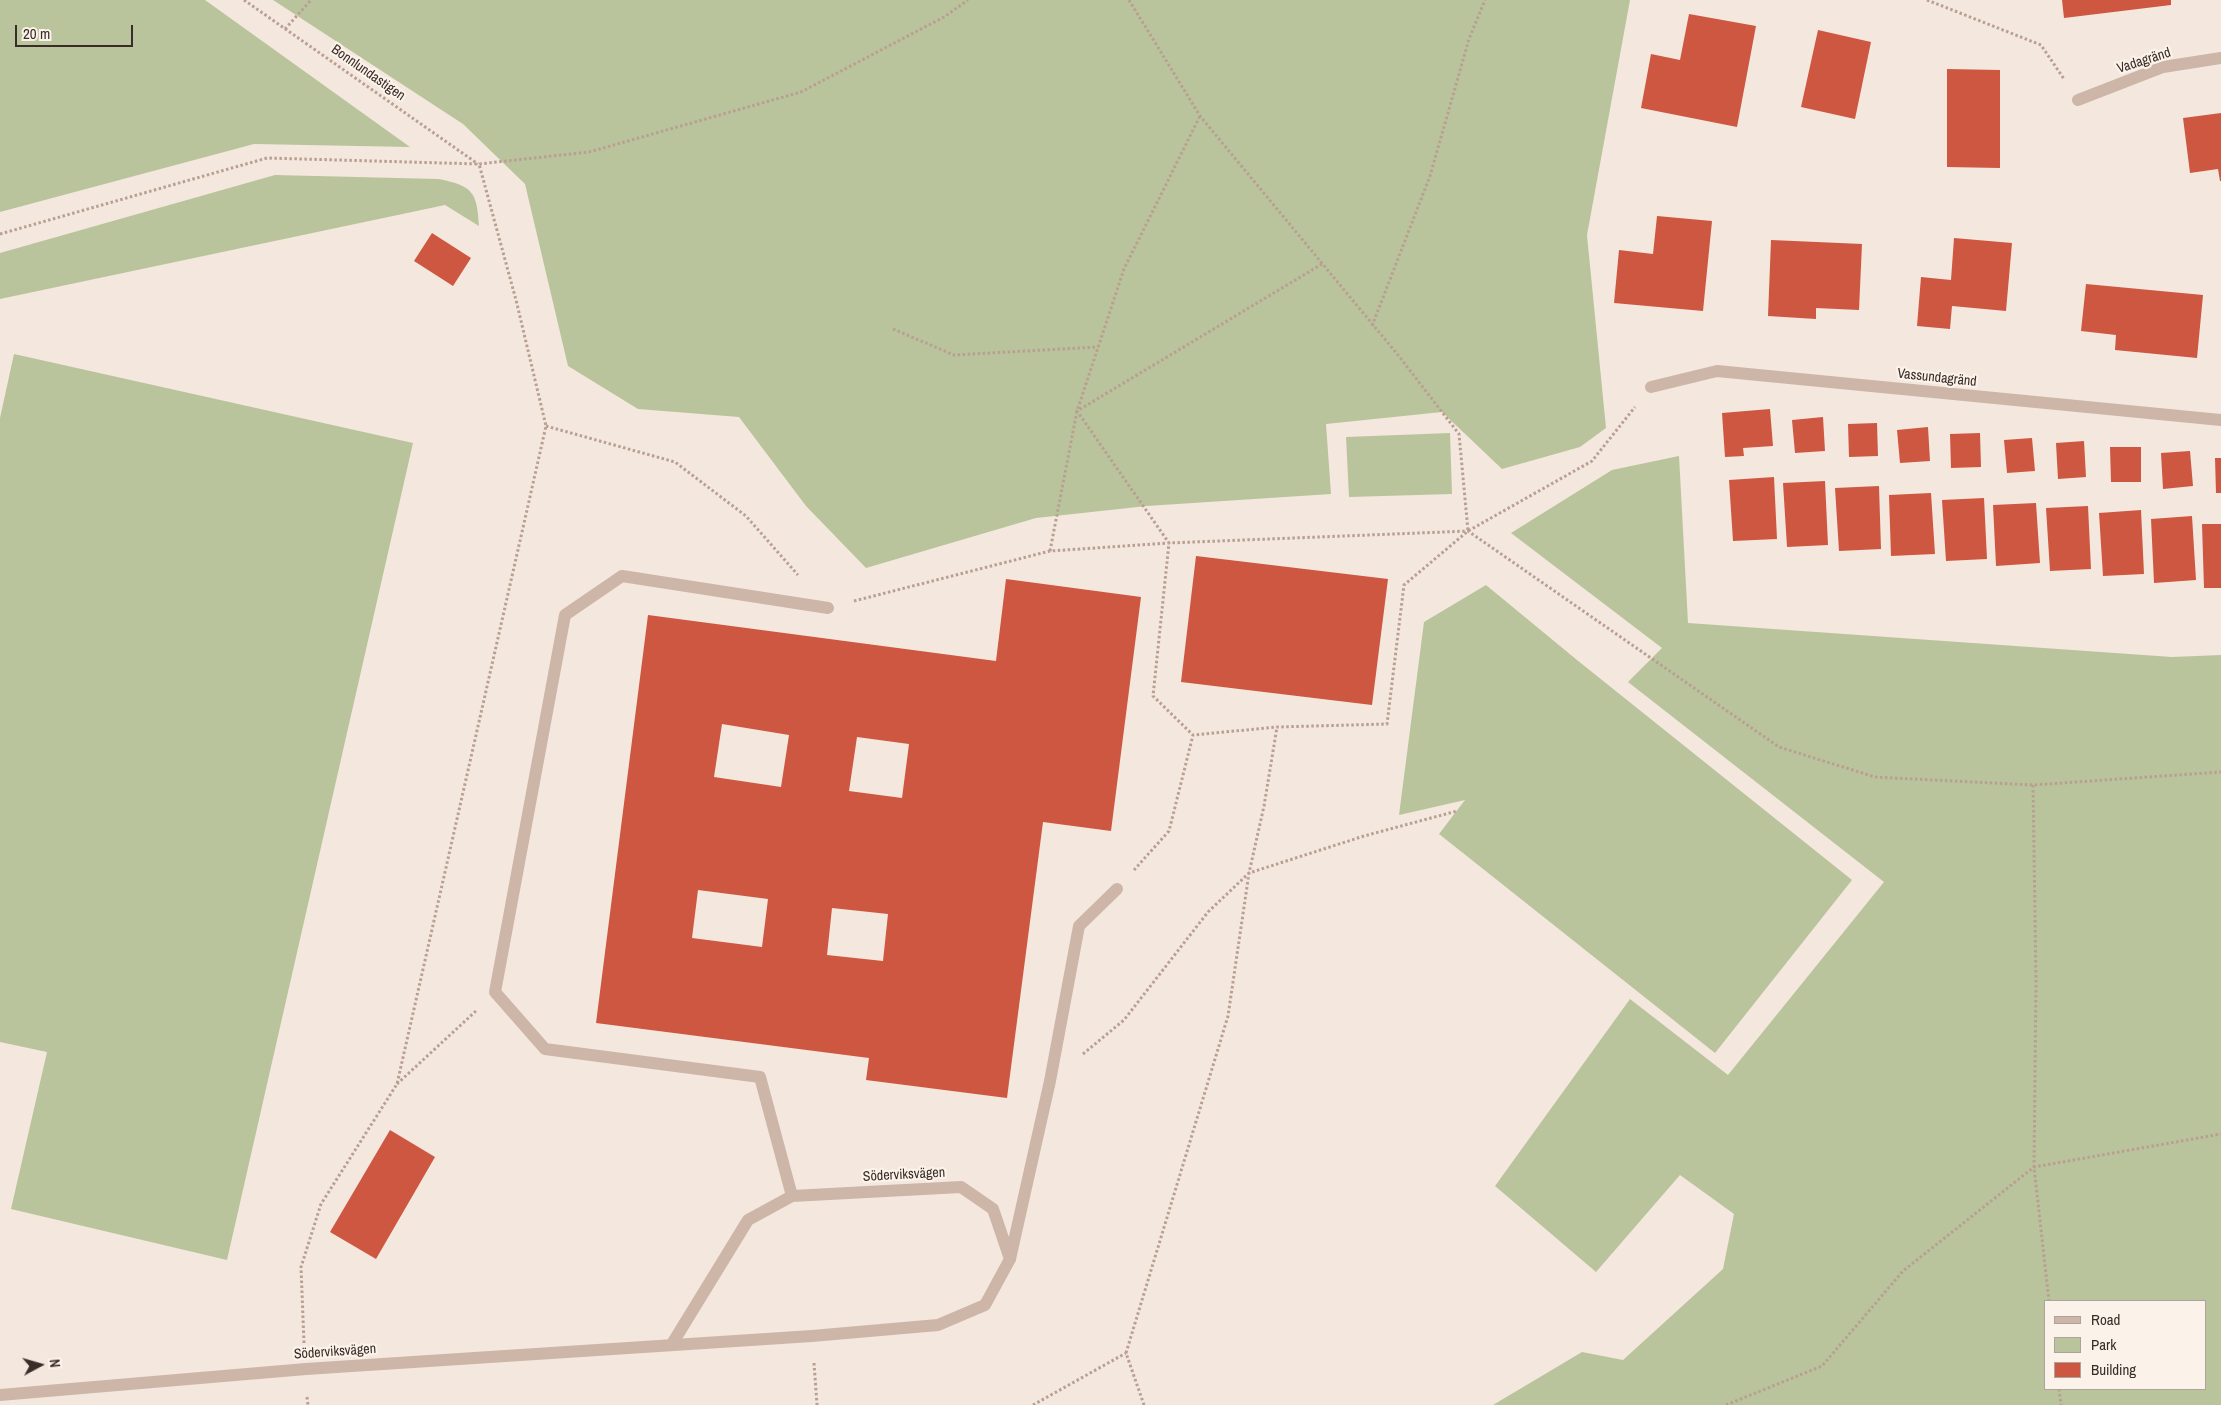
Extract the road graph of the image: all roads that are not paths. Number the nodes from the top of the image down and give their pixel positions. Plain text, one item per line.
1 (2221, 58) edge
2 (2078, 100) road end
3 (1651, 387) road end
4 (2221, 420) edge
5 (828, 608) road end
6 (1117, 889) road end
7 (792, 1196) junction
8 (1010, 1259) junction
9 (672, 1344) junction
10 (0, 1395) edge

1 - 2 street, Vadagränd
3 - 4 street, Vassundagränd
5 - 7 street
6 - 8 street
7 - 8 street, Söderviksvägen
7 - 9 street, Söderviksvägen
8 - 9 street, Söderviksvägen
9 - 10 street, Söderviksvägen

